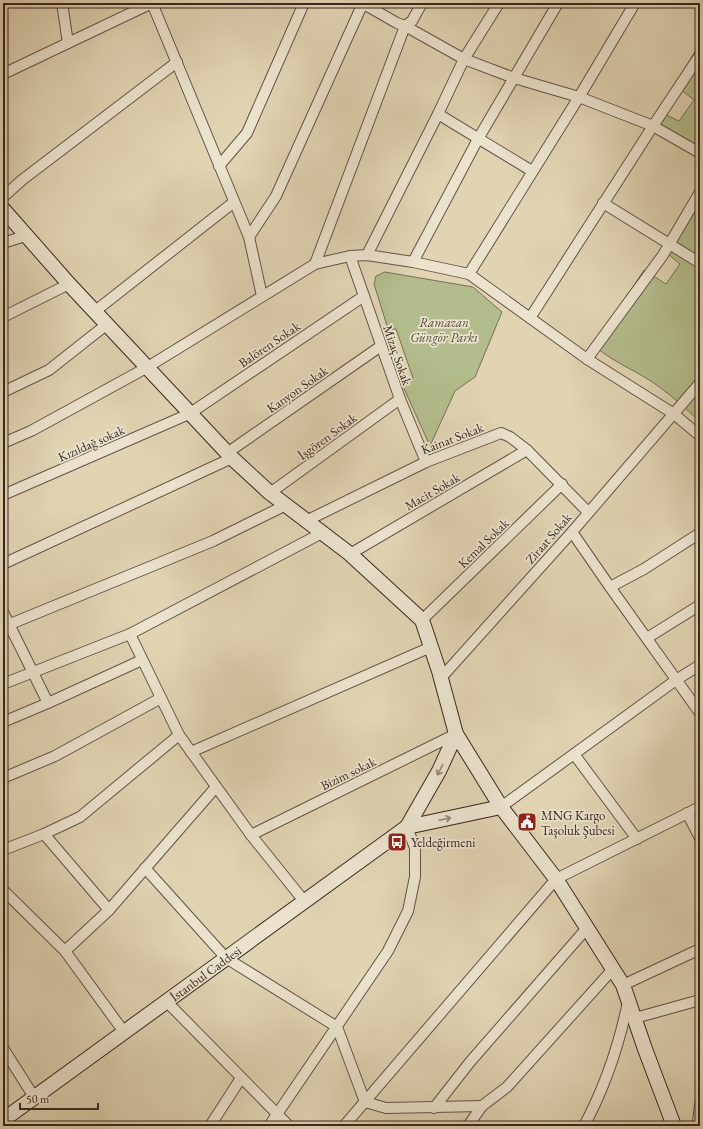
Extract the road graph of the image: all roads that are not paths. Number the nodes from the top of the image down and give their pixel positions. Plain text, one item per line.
1 (62, 3) edge
2 (152, 3) edge
3 (304, 3) edge
4 (363, 3) edge
5 (422, 3) edge
6 (499, 3) edge
7 (558, 3) edge
8 (635, 3) edge
9 (405, 26) junction
10 (68, 43) junction
11 (700, 55) edge
12 (464, 59) junction
13 (177, 62) junction
14 (3, 74) edge
15 (514, 78) junction
16 (579, 97) junction
17 (438, 114) junction
18 (653, 126) junction
19 (478, 139) junction
20 (700, 153) edge
21 (219, 166) junction
22 (532, 171) junction
23 (700, 192) edge
24 (3, 197) edge
25 (234, 202) junction
26 (603, 203) junction
27 (3, 210) edge
28 (25, 236) junction
29 (249, 237) junction
30 (3, 243) edge
31 (670, 244) junction
32 (367, 255) junction
33 (350, 256) junction
34 (413, 262) junction
35 (315, 264) junction
36 (700, 264) edge
37 (469, 274) junction
38 (69, 284) junction
39 (262, 296) junction
40 (364, 296) junction
41 (94, 312) junction
42 (3, 317) edge
43 (530, 318) junction
44 (106, 325) junction
45 (381, 346) junction
46 (587, 359) junction
47 (146, 368) junction
48 (700, 383) edge
49 (3, 392) edge
50 (400, 399) junction
51 (189, 414) junction
52 (674, 414) junction
53 (700, 436) edge
54 (3, 443) edge
55 (527, 450) junction
56 (230, 456) junction
57 (426, 462) junction
58 (562, 484) junction
59 (270, 493) junction
60 (3, 495) edge
61 (286, 505) junction
62 (588, 512) junction
63 (306, 521) junction
64 (572, 532) junction
65 (322, 533) junction
66 (700, 533) edge
67 (350, 554) junction
68 (3, 564) edge
69 (610, 587) junction
70 (700, 605) edge
71 (3, 612) edge
72 (422, 620) junction
73 (6, 626) edge
74 (130, 634) junction
75 (647, 638) junction
76 (431, 647) junction
77 (142, 660) junction
78 (700, 665) edge
79 (33, 672) junction
80 (441, 678) junction
81 (676, 680) junction
82 (3, 684) edge
83 (161, 698) junction
84 (48, 703) junction
85 (700, 712) edge
86 (3, 722) edge
87 (456, 734) junction
88 (179, 735) junction
89 (191, 752) junction
90 (574, 754) junction
91 (3, 778) edge
92 (216, 787) junction
93 (501, 807) junction
94 (700, 807) edge
95 (688, 814) junction
96 (407, 826) junction
97 (44, 834) junction
98 (251, 835) junction
99 (700, 838) edge
100 (636, 839) junction
101 (3, 850) edge
102 (145, 868) junction
103 (556, 878) junction
104 (3, 890) edge
105 (304, 901) junction
106 (109, 910) junction
107 (587, 928) junction
108 (700, 949) edge
109 (65, 951) junction
110 (226, 958) junction
111 (613, 969) junction
112 (623, 985) junction
113 (700, 1000) edge
114 (629, 1001) junction
115 (166, 1002) junction
116 (635, 1018) junction
117 (337, 1027) junction
118 (124, 1032) junction
119 (3, 1048) edge
120 (241, 1078) junction
121 (34, 1097) junction
122 (365, 1102) junction
123 (700, 1105) edge
124 (482, 1106) junction
125 (434, 1108) junction
126 (278, 1114) junction
127 (3, 1120) edge
128 (588, 1123) edge
129 (210, 1126) edge
130 (269, 1126) edge
131 (288, 1126) edge
132 (344, 1126) edge
133 (468, 1126) edge
134 (674, 1126) edge
135 (696, 1126) edge

1 - 10 street
2 - 10 street
2 - 13 street
3 - 21 street
4 - 9 street
4 - 29 street
5 - 9 street
6 - 12 street
7 - 15 street
8 - 16 street
9 - 12 street
9 - 35 street
10 - 14 street
11 - 18 street
12 - 15 street
12 - 17 street
13 - 21 street
13 - 24 street
15 - 16 street
15 - 19 street
16 - 18 street
16 - 22 street
17 - 19 street
17 - 32 street
18 - 20 street
18 - 26 street
19 - 22 street
19 - 34 street
21 - 25 street
22 - 37 street
23 - 31 street
25 - 29 street
25 - 41 street
26 - 31 street
26 - 43 street
27 - 28 street
28 - 30 street
28 - 38 street
29 - 39 street
31 - 36 street
31 - 46 street
32 - 33 street
32 - 34 street
33 - 35 street
33 - 40 street, Mizaç Sokak
34 - 37 street
35 - 39 street
37 - 43 street
38 - 41 street
38 - 42 street
39 - 47 street
40 - 45 street, Mizaç Sokak
40 - 51 street, Balören Sokak
41 - 44 street
43 - 46 street
44 - 47 street
44 - 49 street
45 - 50 street, Mizaç Sokak
45 - 56 street, Kanyon Sokak
46 - 52 street
47 - 51 street
47 - 54 street
48 - 52 street, Ziraat Sokak
50 - 57 street, Mizaç Sokak
50 - 59 street, İşgören Sokak
51 - 56 street
51 - 60 street, Kızıldağ sokak
52 - 53 street
52 - 62 street, Ziraat Sokak
55 - 57 street, Kainat Sokak
55 - 58 street, Kainat Sokak
55 - 67 street, Macit Sokak
56 - 59 street
56 - 68 street, Kanyon Sokak
57 - 63 street, Kainat Sokak
58 - 62 street, Kainat Sokak
58 - 72 street, Kemal Sokak
59 - 61 street
61 - 63 street
61 - 73 street
62 - 64 street, Ziraat Sokak
63 - 65 street
64 - 69 street
64 - 80 street, Ziraat Sokak
65 - 67 street
65 - 74 street
66 - 69 street
67 - 72 street
69 - 75 street
70 - 75 street
71 - 73 street
72 - 76 street
73 - 79 street
74 - 77 street
74 - 79 street
75 - 81 street
76 - 80 street
76 - 89 street
77 - 83 street
77 - 84 street
78 - 81 street
79 - 82 street
79 - 84 street
80 - 87 street
81 - 85 street
81 - 90 street
83 - 88 street
83 - 91 street
84 - 86 street
87 - 93 street
87 -> 96 street
87 - 98 street, Bizim sokak
88 - 89 street
88 - 97 street
89 - 92 street
90 - 93 street
90 - 100 street
92 - 98 street
92 - 102 street
96 -> 93 street
93 - 103 street
94 - 95 street
95 - 99 street
95 - 100 street
96 - 105 street, İstanbul Caddesi
96 - 117 street
97 - 101 street
97 - 106 street
98 - 105 street
100 - 103 street
102 - 106 street
102 - 110 street
103 - 107 street
103 - 122 street
104 - 109 street
105 - 110 street, İstanbul Caddesi
106 - 109 street
107 - 111 street
107 - 125 street
108 - 112 street
109 - 118 street
110 - 115 street, İstanbul Caddesi
110 - 117 street
111 - 112 street
111 - 124 street
112 - 114 street
113 - 116 street
114 - 116 street
114 - 128 street
115 - 118 street, İstanbul Caddesi
115 - 120 street
116 - 134 street
117 - 122 street
117 - 126 street
118 - 121 street, İstanbul Caddesi
119 - 121 street
120 - 126 street
120 - 129 street
121 - 127 street, İstanbul Caddesi
122 - 125 street
122 - 132 street
123 - 135 street
124 - 125 street
124 - 133 street
126 - 130 street
126 - 131 street

